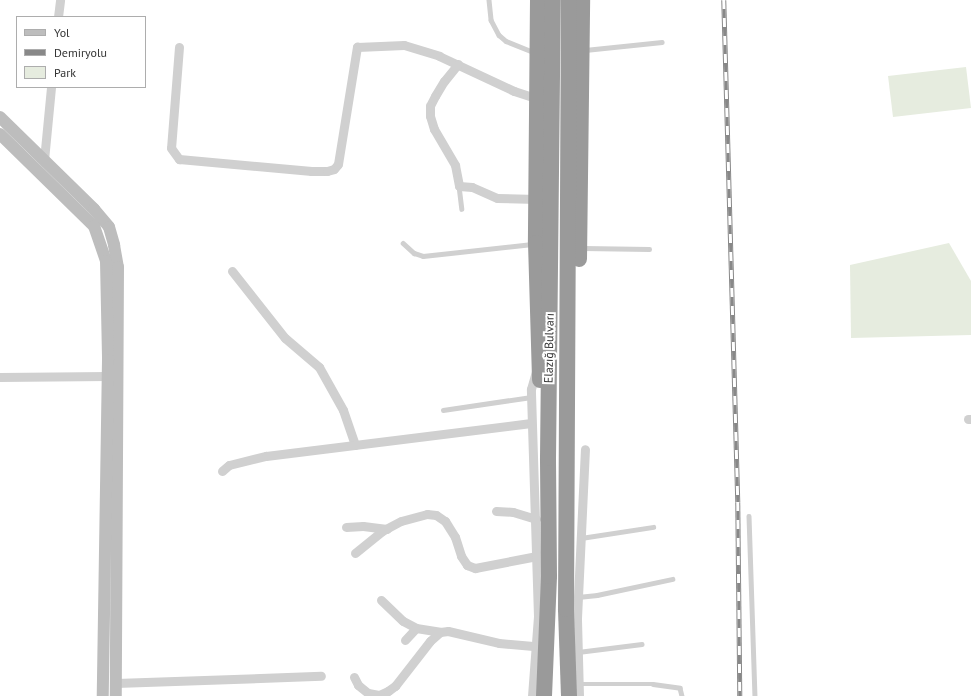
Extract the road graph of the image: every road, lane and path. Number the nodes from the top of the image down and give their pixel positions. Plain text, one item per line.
1 (60, 0) edge
2 (489, 0) edge
3 (538, 0) edge
4 (552, 0) edge
5 (569, 0) edge
6 (582, 0) edge
7 (58, 16) edge
8 (662, 42) dead end
9 (179, 47) dead end
10 (582, 51) junction
11 (538, 54) junction
12 (458, 64) junction
13 (51, 88) edge
14 (538, 99) junction
15 (0, 117) edge
16 (0, 134) edge
17 (44, 160) junction
18 (459, 186) junction
19 (537, 199) junction
20 (462, 208) dead end
21 (403, 243) dead end
22 (536, 244) junction
23 (579, 248) junction
24 (649, 249) dead end
25 (232, 271) dead end
26 (568, 362) junction
27 (538, 364) junction
28 (108, 376) junction
29 (0, 377) edge
30 (531, 397) junction
31 (443, 410) dead end
32 (531, 423) junction
33 (355, 445) junction
34 (585, 449) dead end
35 (548, 458) junction
36 (222, 471) dead end
37 (496, 511) dead end
38 (749, 516) dead end
39 (536, 519) junction
40 (346, 527) dead end
41 (653, 527) dead end
42 (387, 529) junction
43 (581, 538) junction
44 (355, 553) dead end
45 (537, 556) junction
46 (672, 579) dead end
47 (578, 597) junction
48 (381, 600) dead end
49 (416, 628) junction
50 (440, 632) junction
51 (405, 640) dead end
52 (642, 644) dead end
53 (536, 646) junction
54 (578, 652) junction
55 (321, 676) dead end
56 (354, 678) dead end
57 (116, 683) junction
58 (574, 690) edge
59 (103, 696) edge
60 (116, 696) edge
61 (532, 696) edge
62 (544, 696) edge
63 (578, 696) edge
64 (682, 696) edge
65 (754, 696) edge

1 - 7 street
2 - 11 lane
3 - 11 highway
4 - 35 highway, Elazığ Bulvarı
5 - 26 highway, Elazığ Bulvarı
6 - 10 highway
8 - 10 lane
9 - 12 street
10 - 23 highway
11 - 14 highway
12 - 14 street
12 - 18 street
13 - 17 street
14 - 19 highway
15 - 17 street
16 - 28 street
17 - 57 street
18 - 19 street
18 - 20 lane
19 - 22 highway
21 - 22 lane
22 - 27 highway
23 - 24 lane
23 - 26 highway
25 - 33 street
26 - 58 highway, Elazığ Bulvarı
27 - 30 street
27 - 35 highway
28 - 29 street
28 - 59 street
30 - 31 lane
30 - 32 street
32 - 33 street
32 - 39 street
33 - 36 street
34 - 43 street
35 - 62 highway, Elazığ Bulvarı
37 - 39 street
38 - 65 lane
39 - 45 street
40 - 42 street
41 - 43 lane
42 - 44 street
42 - 45 street
43 - 47 street
45 - 53 street
46 - 47 lane
47 - 54 street
48 - 49 street
49 - 50 street
49 - 51 street
50 - 53 street
50 - 56 street
52 - 54 lane
53 - 61 street
54 - 58 street
55 - 57 street
57 - 60 street
58 - 63 street
58 - 64 lane

